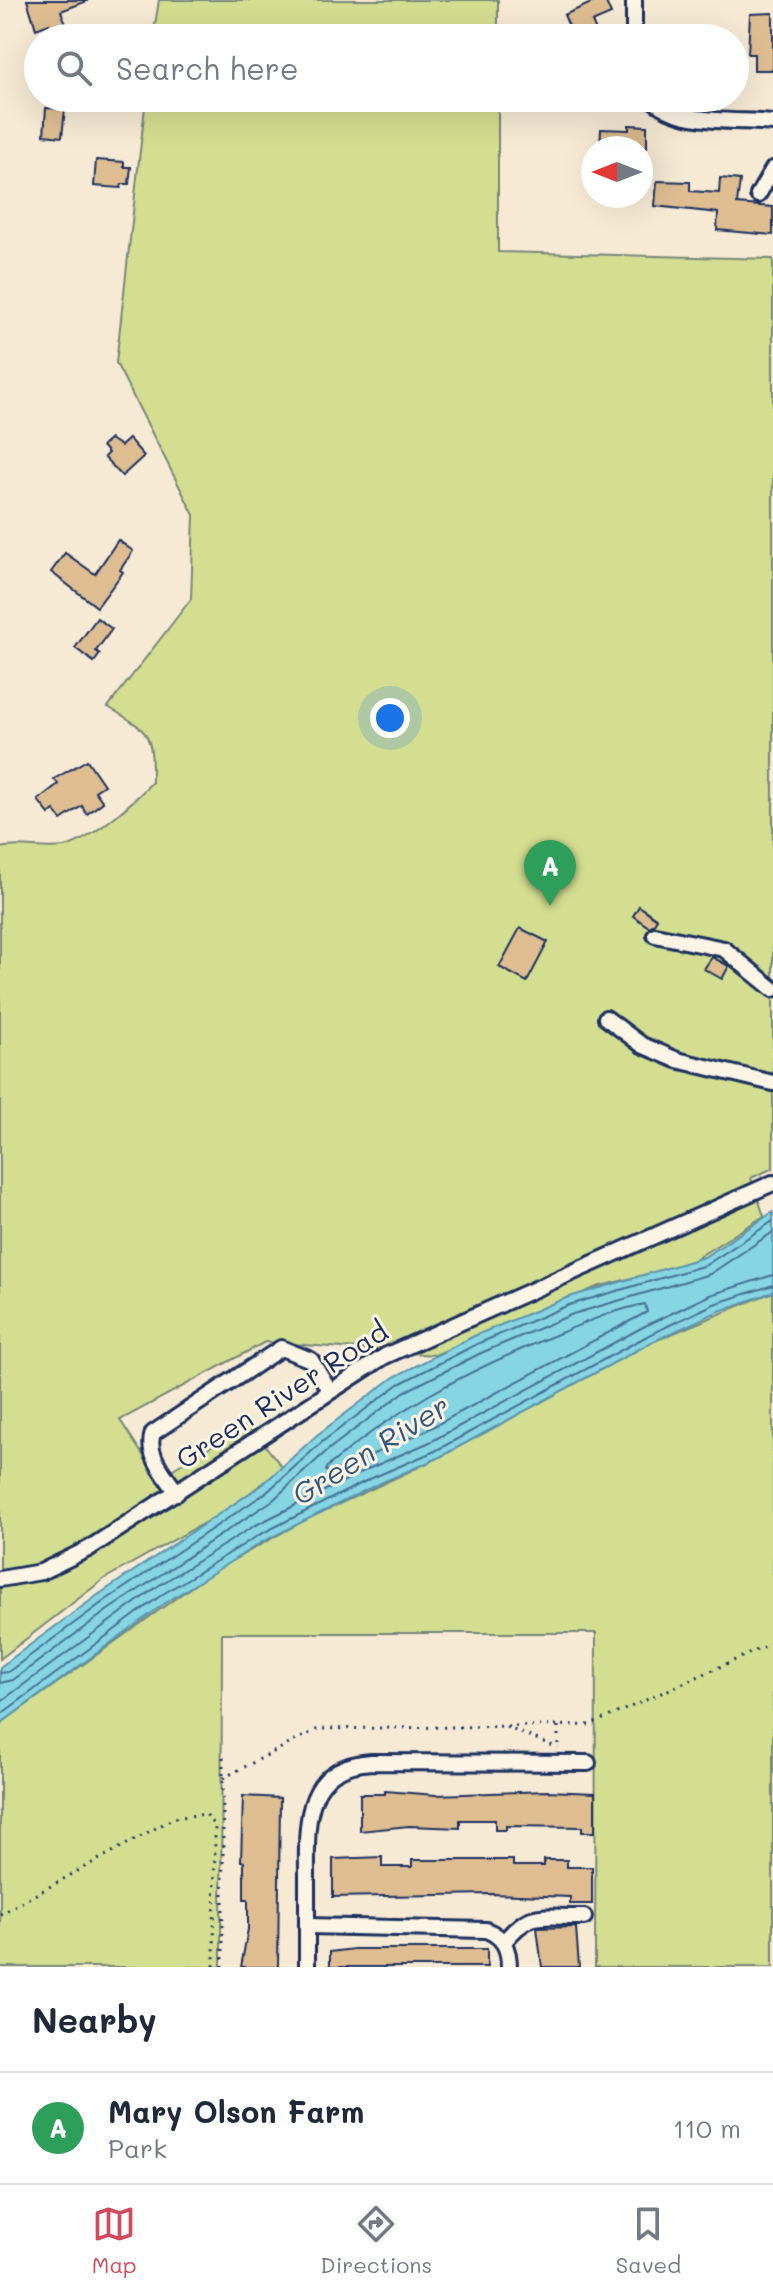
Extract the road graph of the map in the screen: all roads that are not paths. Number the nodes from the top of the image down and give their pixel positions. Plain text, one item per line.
1 (634, 0) edge
2 (634, 24) edge
3 (669, 112) edge
4 (773, 123) edge
5 (773, 169) edge
6 (758, 195) dead end
7 (655, 935) dead end
8 (773, 989) edge
9 (606, 1018) dead end
10 (773, 1083) edge
11 (773, 1183) edge
12 (329, 1390) junction
13 (177, 1493) junction
14 (0, 1579) edge
15 (588, 1763) dead end
16 (584, 1917) dead end
17 (307, 1926) junction
18 (504, 1942) junction
19 (307, 1967) edge
20 (509, 1967) edge

1 - 2 street
3 - 4 street
5 - 6 street
7 - 8 street
9 - 10 street
11 - 12 street, Green River Road
12 - 13 street, Green River Road
12 - 13 street
13 - 14 street, Green River Road
15 - 17 street
16 - 18 street
17 - 18 street
17 - 19 street
18 - 20 street

